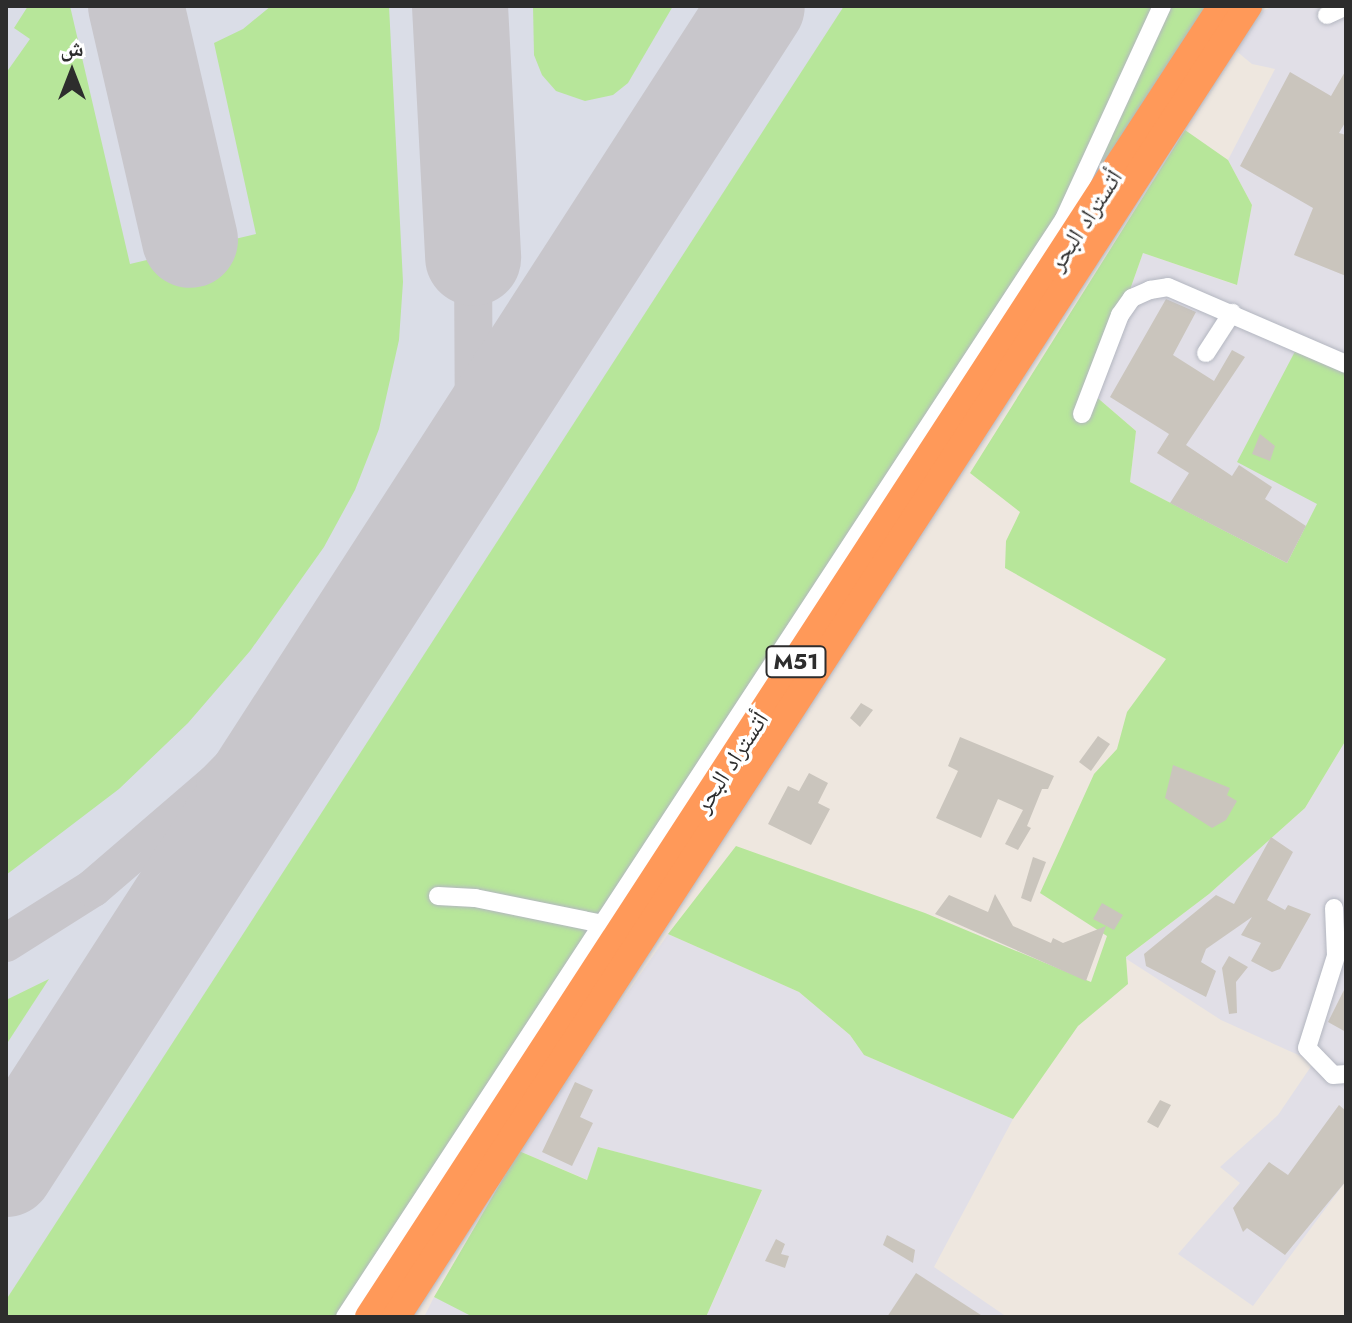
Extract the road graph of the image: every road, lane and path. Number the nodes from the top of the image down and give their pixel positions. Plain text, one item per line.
1 (1162, 6) edge
2 (1222, 6) edge
3 (1248, 6) edge
4 (1346, 6) edge
5 (1327, 15) dead end
6 (1232, 313) junction
7 (1206, 353) dead end
8 (1346, 364) edge
9 (1082, 414) dead end
10 (438, 896) dead end
11 (1334, 908) dead end
12 (603, 924) junction
13 (1346, 1074) edge
14 (345, 1317) edge
15 (369, 1317) edge
16 (396, 1317) edge

1 - 12 lane
2 - 15 highway, أتستراد البحر / M51
3 - 16 highway, أتستراد البحر / M51
4 - 5 lane
6 - 7 lane
6 - 8 lane
6 - 9 lane
10 - 12 lane
11 - 13 lane
12 - 14 lane

